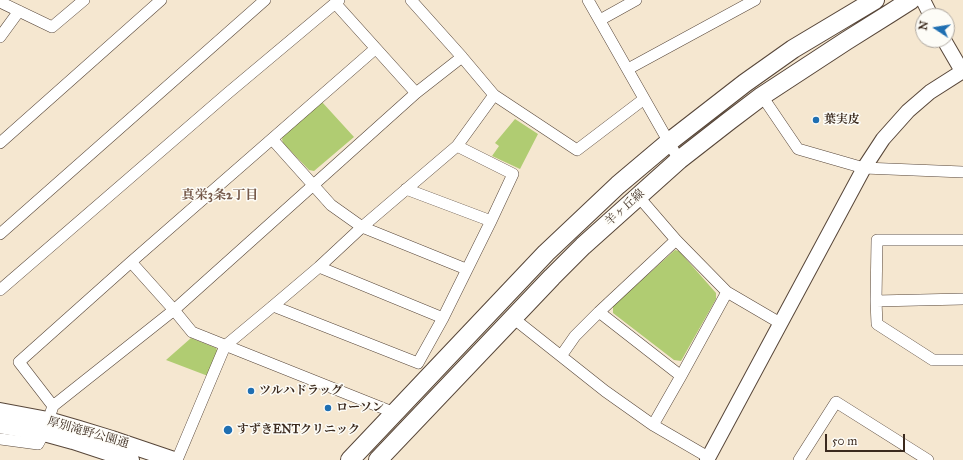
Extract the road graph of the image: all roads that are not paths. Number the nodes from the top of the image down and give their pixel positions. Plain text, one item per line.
1 (84, 0) edge
2 (161, 0) edge
3 (265, 0) edge
4 (411, 0) edge
5 (588, 0) edge
6 (636, 0) edge
7 (755, 0) edge
8 (875, 0) edge
9 (911, 0) edge
10 (0, 2) edge
11 (337, 2) edge
12 (19, 11) junction
13 (600, 20) junction
14 (0, 37) edge
15 (949, 48) edge
16 (375, 49) junction
17 (462, 57) junction
18 (628, 69) junction
19 (962, 71) edge
20 (416, 94) junction
21 (494, 95) junction
22 (762, 96) junction
23 (644, 99) junction
24 (272, 139) junction
25 (669, 142) junction
26 (0, 143) edge
27 (457, 146) junction
28 (679, 160) junction
29 (864, 168) junction
30 (963, 172) edge
31 (314, 186) junction
32 (406, 189) junction
33 (638, 196) junction
34 (491, 221) junction
35 (362, 227) junction
36 (0, 234) edge
37 (676, 240) junction
38 (963, 240) edge
39 (131, 262) junction
40 (319, 267) junction
41 (466, 269) junction
42 (0, 290) edge
43 (727, 292) junction
44 (963, 299) edge
45 (876, 301) junction
46 (273, 306) junction
47 (174, 310) junction
48 (599, 312) junction
49 (443, 318) junction
50 (513, 318) junction
51 (780, 323) junction
52 (225, 346) junction
53 (561, 356) junction
54 (963, 360) edge
55 (681, 376) junction
56 (0, 411) edge
57 (395, 413) junction
58 (49, 420) junction
59 (0, 425) edge
60 (652, 425) junction
61 (0, 439) edge
62 (708, 459) edge
63 (803, 459) edge
64 (131, 460) edge
65 (176, 460) edge
66 (350, 460) edge
67 (378, 460) edge
68 (928, 460) edge

1 - 12 street
2 - 26 street
3 - 36 street
4 - 17 street
5 - 13 street
6 - 13 street
7 - 18 street
8 - 25 main road, 羊ヶ丘線
9 - 22 main road, 羊ヶ丘線
10 - 12 street
11 - 16 street
11 - 42 street
12 - 14 street
13 - 18 street
15 - 19 street
16 - 20 street
16 - 24 street
17 - 20 street
17 - 21 street
18 - 23 street
19 - 29 street
20 - 31 street
21 - 23 street
21 - 27 street
22 - 28 main road, 羊ヶ丘線
22 - 29 street
23 - 25 street
24 - 31 street
24 - 39 street
25 - 28 street
25 - 57 main road, 羊ヶ丘線
27 - 32 street
27 - 34 street
28 - 33 main road, 羊ヶ丘線
29 - 30 street
29 - 51 street
31 - 35 street
31 - 47 street
32 - 34 street
32 - 35 street
33 - 37 street
33 - 50 main road, 羊ヶ丘線
34 - 41 street
35 - 40 street
35 - 41 street
37 - 43 street
37 - 48 street
38 - 45 street
39 - 47 street
39 - 58 street
40 - 46 street
40 - 49 street
41 - 49 street
43 - 51 street
43 - 55 street
44 - 45 street
45 - 54 street
46 - 49 street
46 - 52 street
47 - 52 street
47 - 58 street
48 - 53 street
48 - 55 street
50 - 53 street
50 - 67 main road, 羊ヶ丘線
51 - 62 street
52 - 57 street
52 - 65 street
53 - 60 street
55 - 60 street
56 - 58 main road, 厚別滝野公園通
57 - 66 main road, 羊ヶ丘線
58 - 59 main road, 厚別滝野公園通
58 - 61 street
58 - 64 main road, 厚別滝野公園通
58 - 65 main road, 厚別滝野公園通
60 - 62 street
63 - 68 street

